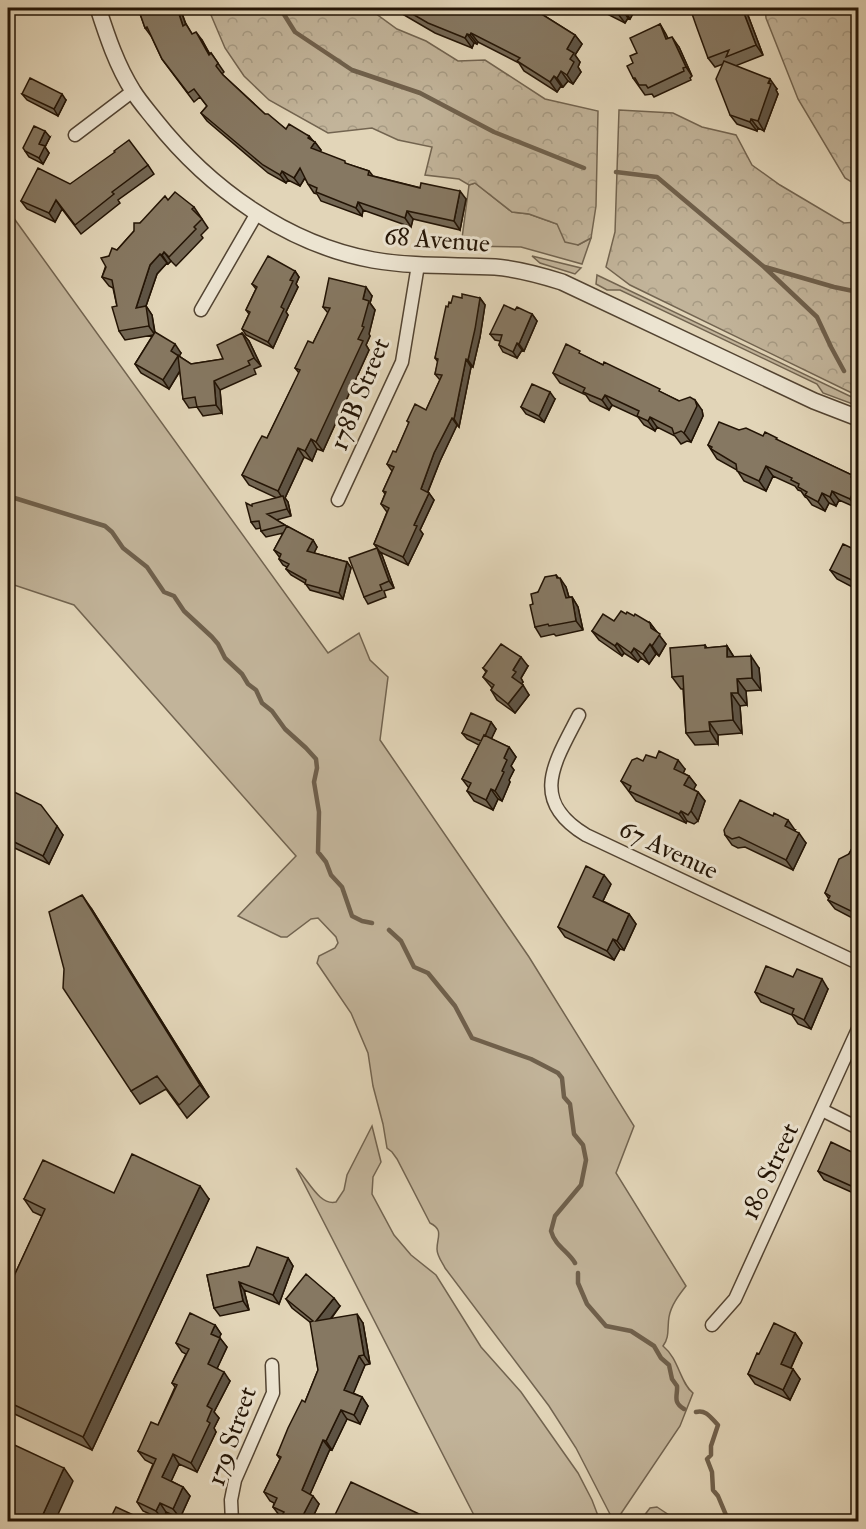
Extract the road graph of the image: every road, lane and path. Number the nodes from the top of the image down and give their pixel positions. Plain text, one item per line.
1 (98, 8) edge
2 (133, 91) junction
3 (75, 135) dead end
4 (257, 213) junction
5 (418, 265) junction
6 (201, 310) dead end
7 (858, 418) edge
8 (338, 500) dead end
9 (579, 715) dead end
10 (858, 963) edge
11 (858, 1029) edge
12 (822, 1110) junction
13 (858, 1128) edge
14 (712, 1325) dead end
15 (272, 1365) dead end
16 (232, 1521) edge

1 - 2 street, 68 Avenue
2 - 3 street
2 - 4 street, 68 Avenue
4 - 5 street, 68 Avenue
4 - 6 street
5 - 7 street, 68 Avenue
5 - 8 street, 178B Street
9 - 10 street, 67 Avenue
11 - 12 street, 180 Street
12 - 13 street
12 - 14 street, 180 Street
15 - 16 street, 179 Street

